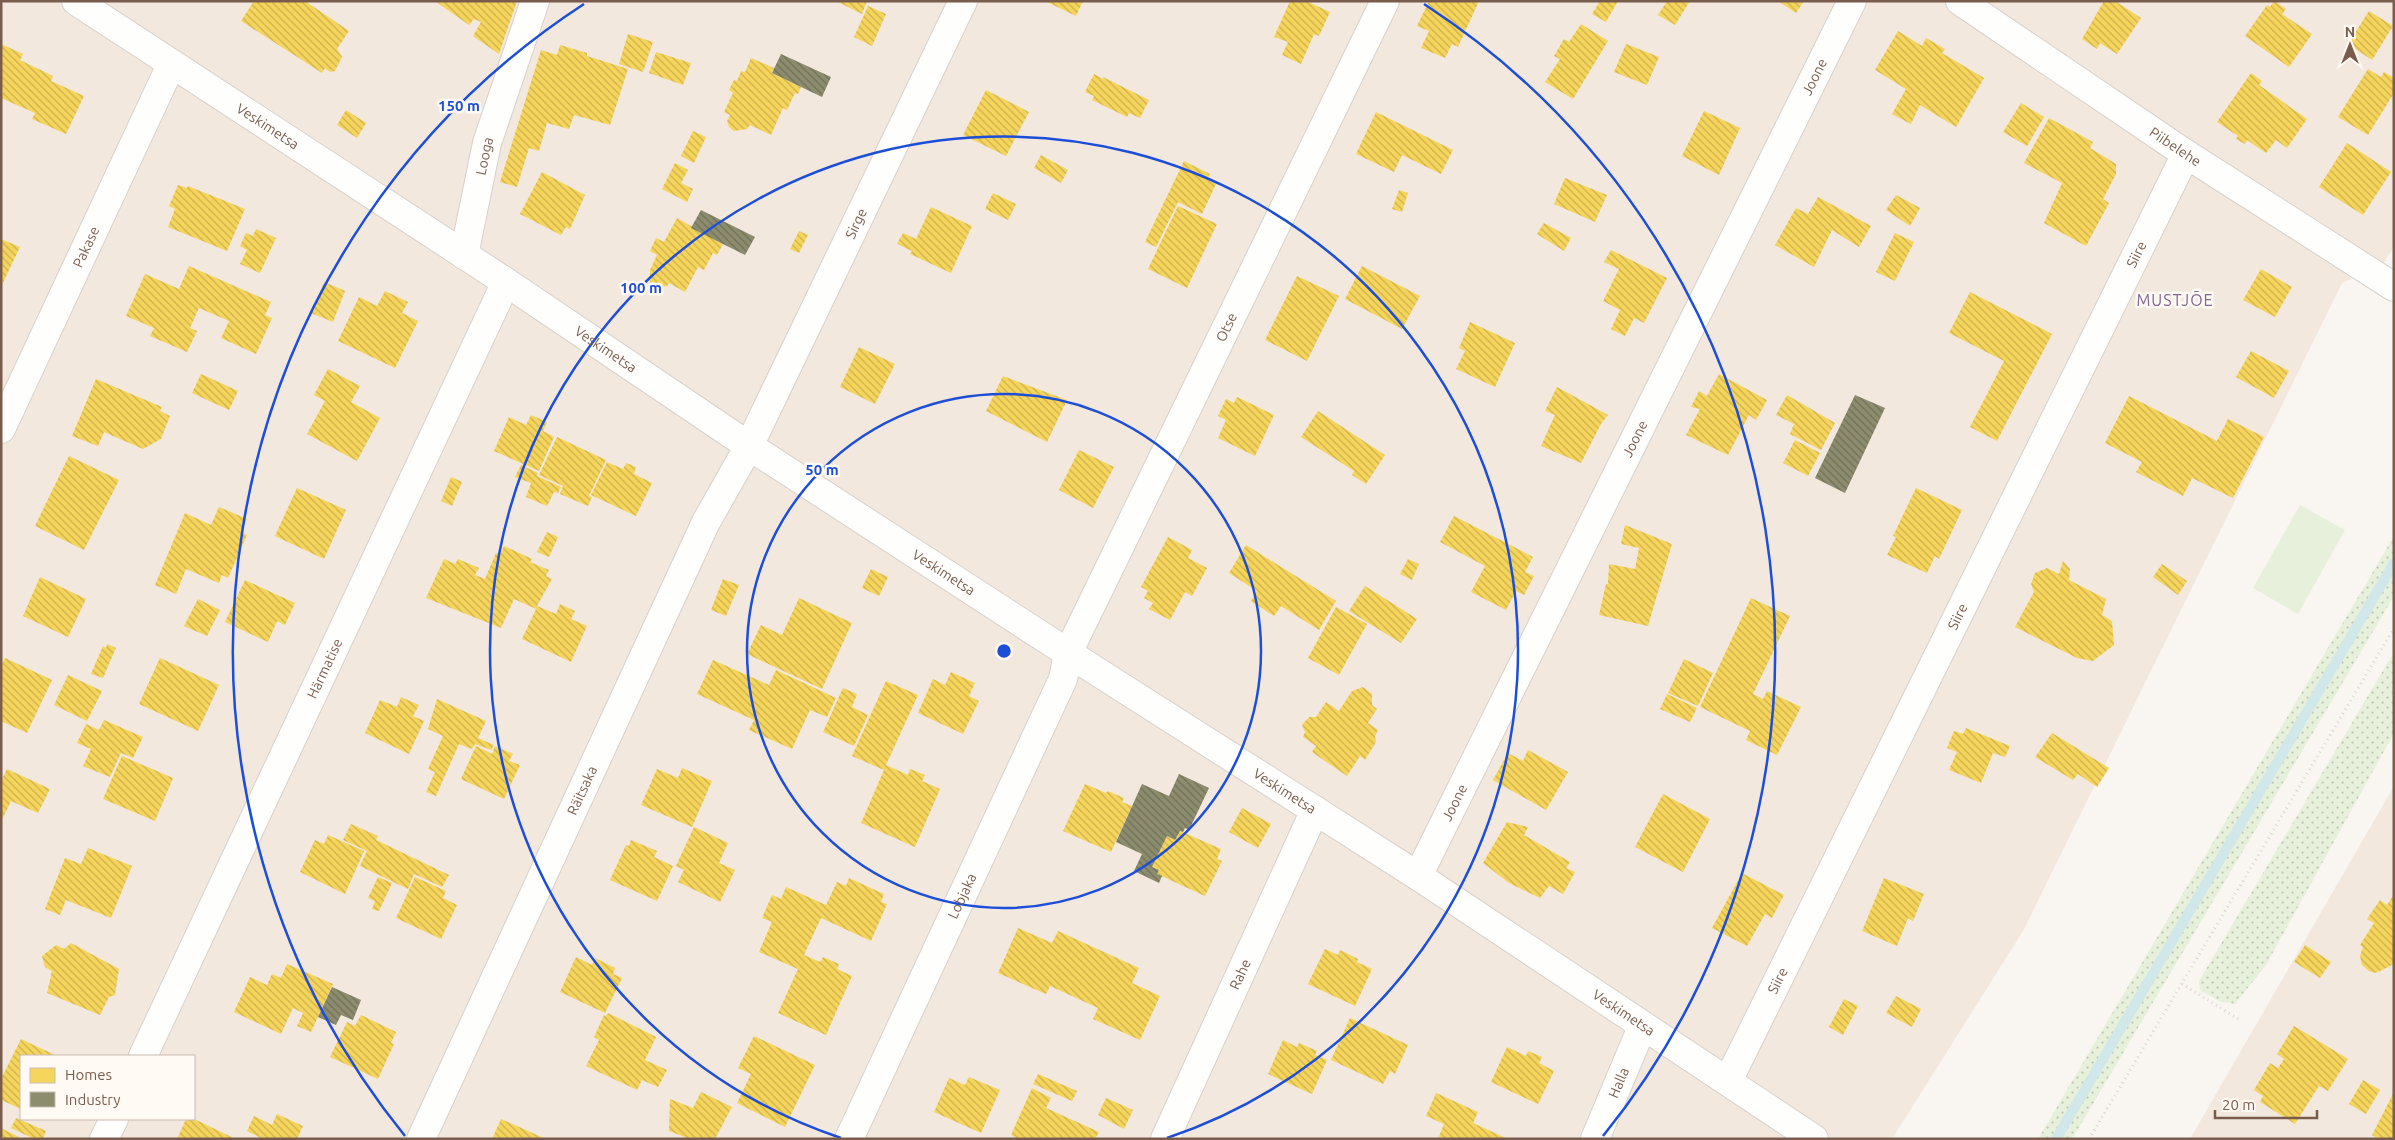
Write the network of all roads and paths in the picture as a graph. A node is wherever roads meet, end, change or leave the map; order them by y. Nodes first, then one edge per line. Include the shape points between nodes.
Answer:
1 (76, 1) edge
2 (535, 1) edge
3 (963, 1) edge
4 (1385, 1) edge
5 (1852, 1) edge
6 (1960, 1) edge
7 (171, 65) junction
8 (2186, 154) junction
9 (464, 256) junction
10 (506, 282) junction
11 (2394, 287) edge
12 (1, 429) edge
13 (749, 446) junction
14 (2394, 628) edge
15 (1068, 653) junction
16 (1315, 810) junction
17 (1418, 876) junction
18 (2182, 984) junction
19 (2240, 1020) dead end
20 (1642, 1026) junction
21 (143, 1055) edge
22 (1728, 1081) junction
23 (114, 1120) edge
24 (104, 1139) edge
25 (421, 1139) edge
26 (849, 1139) edge
27 (1165, 1139) edge
28 (1595, 1139) edge
29 (1814, 1139) edge
30 (2089, 1139) edge

1 - 7 street, Veskimetsa
2 - 9 street, Looga via 487,143
3 - 13 street, Sirge
4 - 15 street, Otse
5 - 17 street, Joone
6 - 8 street, Piibelehe
7 - 9 street, Veskimetsa
7 - 12 street, Pakase
8 - 11 street, Piibelehe
8 - 22 street, Siire
9 - 10 street, Veskimetsa
10 - 13 street, Veskimetsa
10 - 21 street, Härmatise
13 - 15 street, Veskimetsa
13 - 25 street, Räitsaka via 706,522
14 - 18 path
15 - 16 street, Veskimetsa
15 - 26 street, Lobjaka via 1064,679
16 - 17 street, Veskimetsa
16 - 27 street, Rahe
17 - 20 street, Veskimetsa
18 - 19 path
18 - 30 path
20 - 22 street, Veskimetsa
20 - 28 street, Halla
22 - 29 street, Veskimetsa
23 - 24 street

